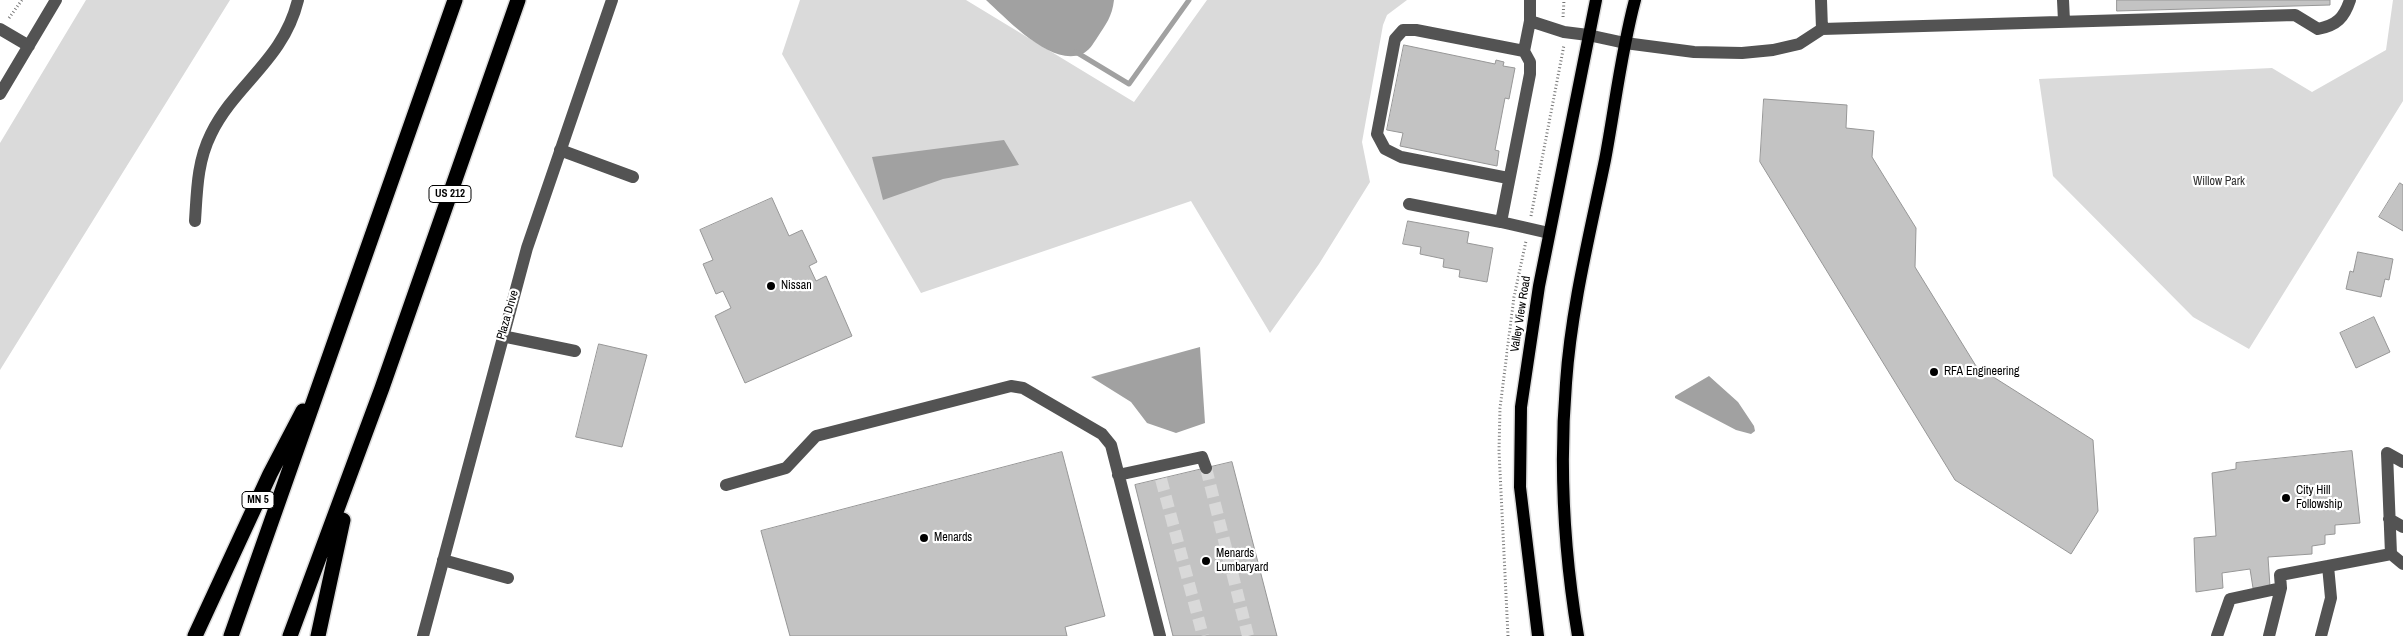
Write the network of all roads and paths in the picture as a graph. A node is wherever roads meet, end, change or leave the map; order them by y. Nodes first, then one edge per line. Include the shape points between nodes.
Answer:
1 (56, 0) edge
2 (298, 0) edge
3 (455, 0) edge
4 (518, 0) edge
5 (612, 0) edge
6 (1530, 0) edge
7 (1596, 0) edge
8 (1634, 0) edge
9 (1821, 0) edge
10 (2063, 0) edge
11 (2350, 0) edge
12 (1530, 21) junction
13 (2064, 21) junction
14 (0, 29) edge
15 (1822, 29) junction
16 (1588, 35) junction
17 (1625, 43) junction
18 (29, 46) junction
19 (1524, 51) junction
20 (0, 94) edge
21 (560, 150) junction
22 (634, 177) dead end
23 (1508, 178) junction
24 (1408, 204) dead end
25 (195, 221) dead end
26 (1501, 222) junction
27 (1549, 233) junction
28 (502, 336) junction
29 (575, 351) dead end
30 (326, 367) junction
31 (382, 388) junction
32 (2403, 462) edge
33 (1206, 468) dead end
34 (1118, 475) junction
35 (726, 485) dead end
36 (2390, 519) junction
37 (2403, 527) edge
38 (2391, 554) junction
39 (443, 560) junction
40 (2403, 564) edge
41 (2328, 566) junction
42 (508, 578) dead end
43 (2281, 588) junction
44 (195, 636) edge
45 (231, 636) edge
46 (290, 636) edge
47 (318, 636) edge
48 (423, 636) edge
49 (1160, 636) edge
50 (1538, 636) edge
51 (1578, 636) edge
52 (2217, 636) edge
53 (2269, 636) edge
54 (2321, 636) edge

1 - 18 street
2 - 25 street via 293,21 280,46 224,112 210,135 199,167
3 - 30 highway
4 - 31 highway, US 212
5 - 21 street, Plaza Drive
6 - 12 street
7 - 16 main road, Valley View Road
8 - 17 main road
9 - 15 street
10 - 13 street
11 - 13 street via 2344,16 2333,26 2318,29 2295,16
12 - 16 street via 1564,32
12 - 19 street
13 - 15 street
14 - 18 street
15 - 17 street via 1799,44 1742,53 1694,52
16 - 17 street
16 - 27 main road, Valley View Road
17 - 51 main road via 1566,382 1562,458 1564,523
18 - 20 street
19 - 23 street via 1530,62 1530,74
19 - 23 street via 1403,30 1395,39 1377,134 1385,149 1401,157
21 - 22 street
21 - 28 street, Plaza Drive
23 - 26 street
24 - 26 street
26 - 27 street
27 - 50 main road, Valley View Road via 1521,407 1520,487
28 - 29 street
28 - 39 street, Plaza Drive
30 - 44 highway, MN 5 via 270,474
30 - 45 highway
31 - 46 highway, US 212
31 - 47 highway via 336,541
32 - 36 street via 2387,453
33 - 34 street via 1202,457 1160,473
34 - 35 street via 1110,445 1102,434 1029,390 1011,386 816,436 786,468
34 - 49 street
36 - 37 street
36 - 38 street
38 - 40 street
38 - 41 street
39 - 42 street
39 - 48 street, Plaza Drive
41 - 43 street via 2280,575
41 - 54 street via 2331,598
43 - 52 street via 2230,599
43 - 53 street

